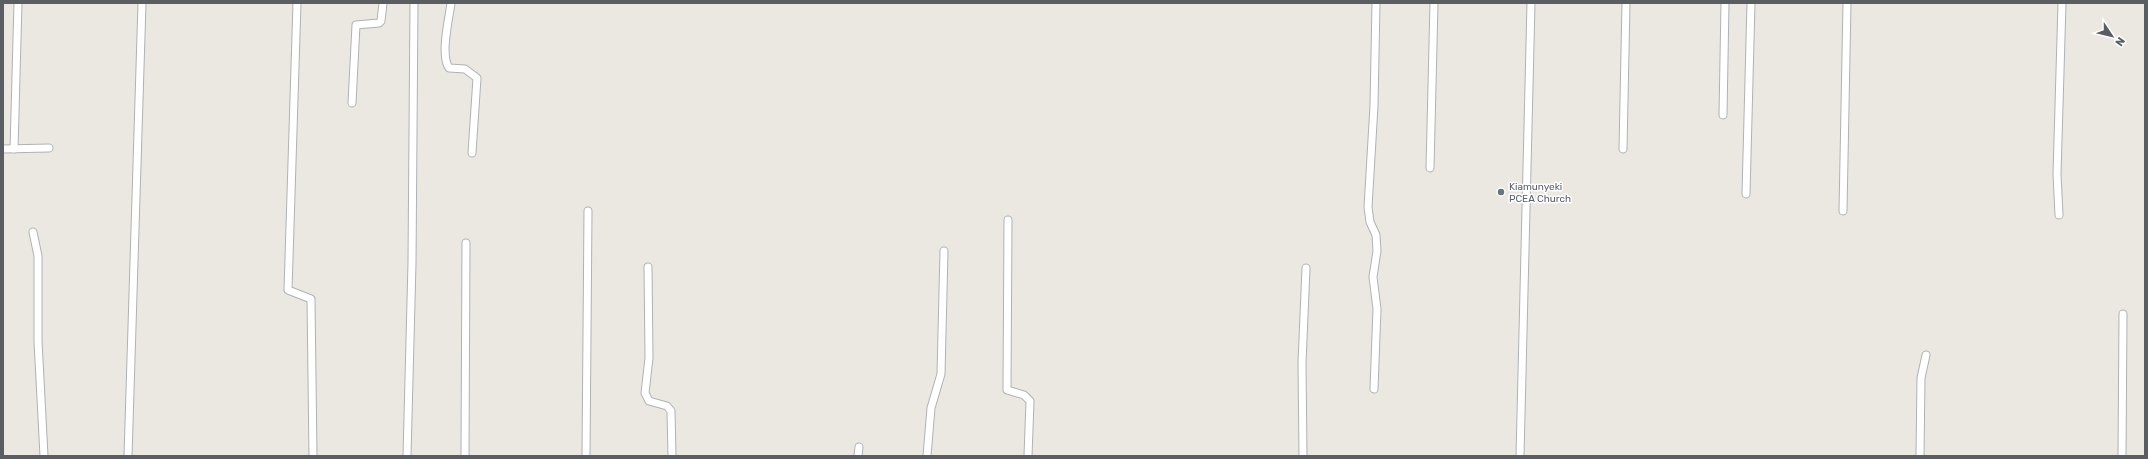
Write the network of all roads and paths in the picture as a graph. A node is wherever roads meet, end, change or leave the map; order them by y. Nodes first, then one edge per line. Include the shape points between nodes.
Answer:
1 (18, 3) edge
2 (142, 3) edge
3 (296, 3) edge
4 (383, 3) edge
5 (414, 3) edge
6 (451, 3) edge
7 (1376, 3) edge
8 (1434, 3) edge
9 (1532, 3) edge
10 (1626, 3) edge
11 (1725, 3) edge
12 (1751, 3) edge
13 (1847, 3) edge
14 (2062, 3) edge
15 (352, 103) dead end
16 (1723, 115) dead end
17 (14, 148) junction
18 (50, 148) dead end
19 (3, 149) edge
20 (1623, 149) dead end
21 (472, 154) dead end
22 (1430, 168) dead end
23 (1746, 194) dead end
24 (588, 211) dead end
25 (1842, 211) dead end
26 (2059, 215) dead end
27 (1008, 220) dead end
28 (33, 232) dead end
29 (466, 243) dead end
30 (944, 251) dead end
31 (648, 267) dead end
32 (1306, 268) dead end
33 (2124, 314) dead end
34 (1926, 355) dead end
35 (1374, 389) dead end
36 (859, 447) dead end
37 (44, 456) edge
38 (128, 456) edge
39 (313, 456) edge
40 (407, 456) edge
41 (465, 456) edge
42 (586, 456) edge
43 (672, 456) edge
44 (858, 456) edge
45 (927, 456) edge
46 (1028, 456) edge
47 (1302, 456) edge
48 (1520, 456) edge
49 (1920, 456) edge
50 (2122, 456) edge

1 - 17 street
2 - 38 street
3 - 39 street via 288,290 311,299
4 - 15 street via 379,23 356,25
5 - 40 street via 412,263
6 - 21 street via 445,53 447,64 449,68 468,70 477,78
7 - 35 street via 1374,106 1368,207 1370,222 1376,235 1377,251 1373,277 1377,309
8 - 22 street
9 - 48 street
10 - 20 street
11 - 16 street
12 - 23 street
13 - 25 street
14 - 26 street via 2057,174
17 - 18 street
17 - 19 street
24 - 42 street
27 - 46 street via 1007,390 1024,395 1030,401
28 - 37 street via 38,256 38,341
29 - 41 street
30 - 45 street via 941,374 931,408
31 - 43 street via 649,358 645,393 649,401 667,406 671,411
32 - 47 street
33 - 50 street
34 - 49 street via 1922,378
36 - 44 street

